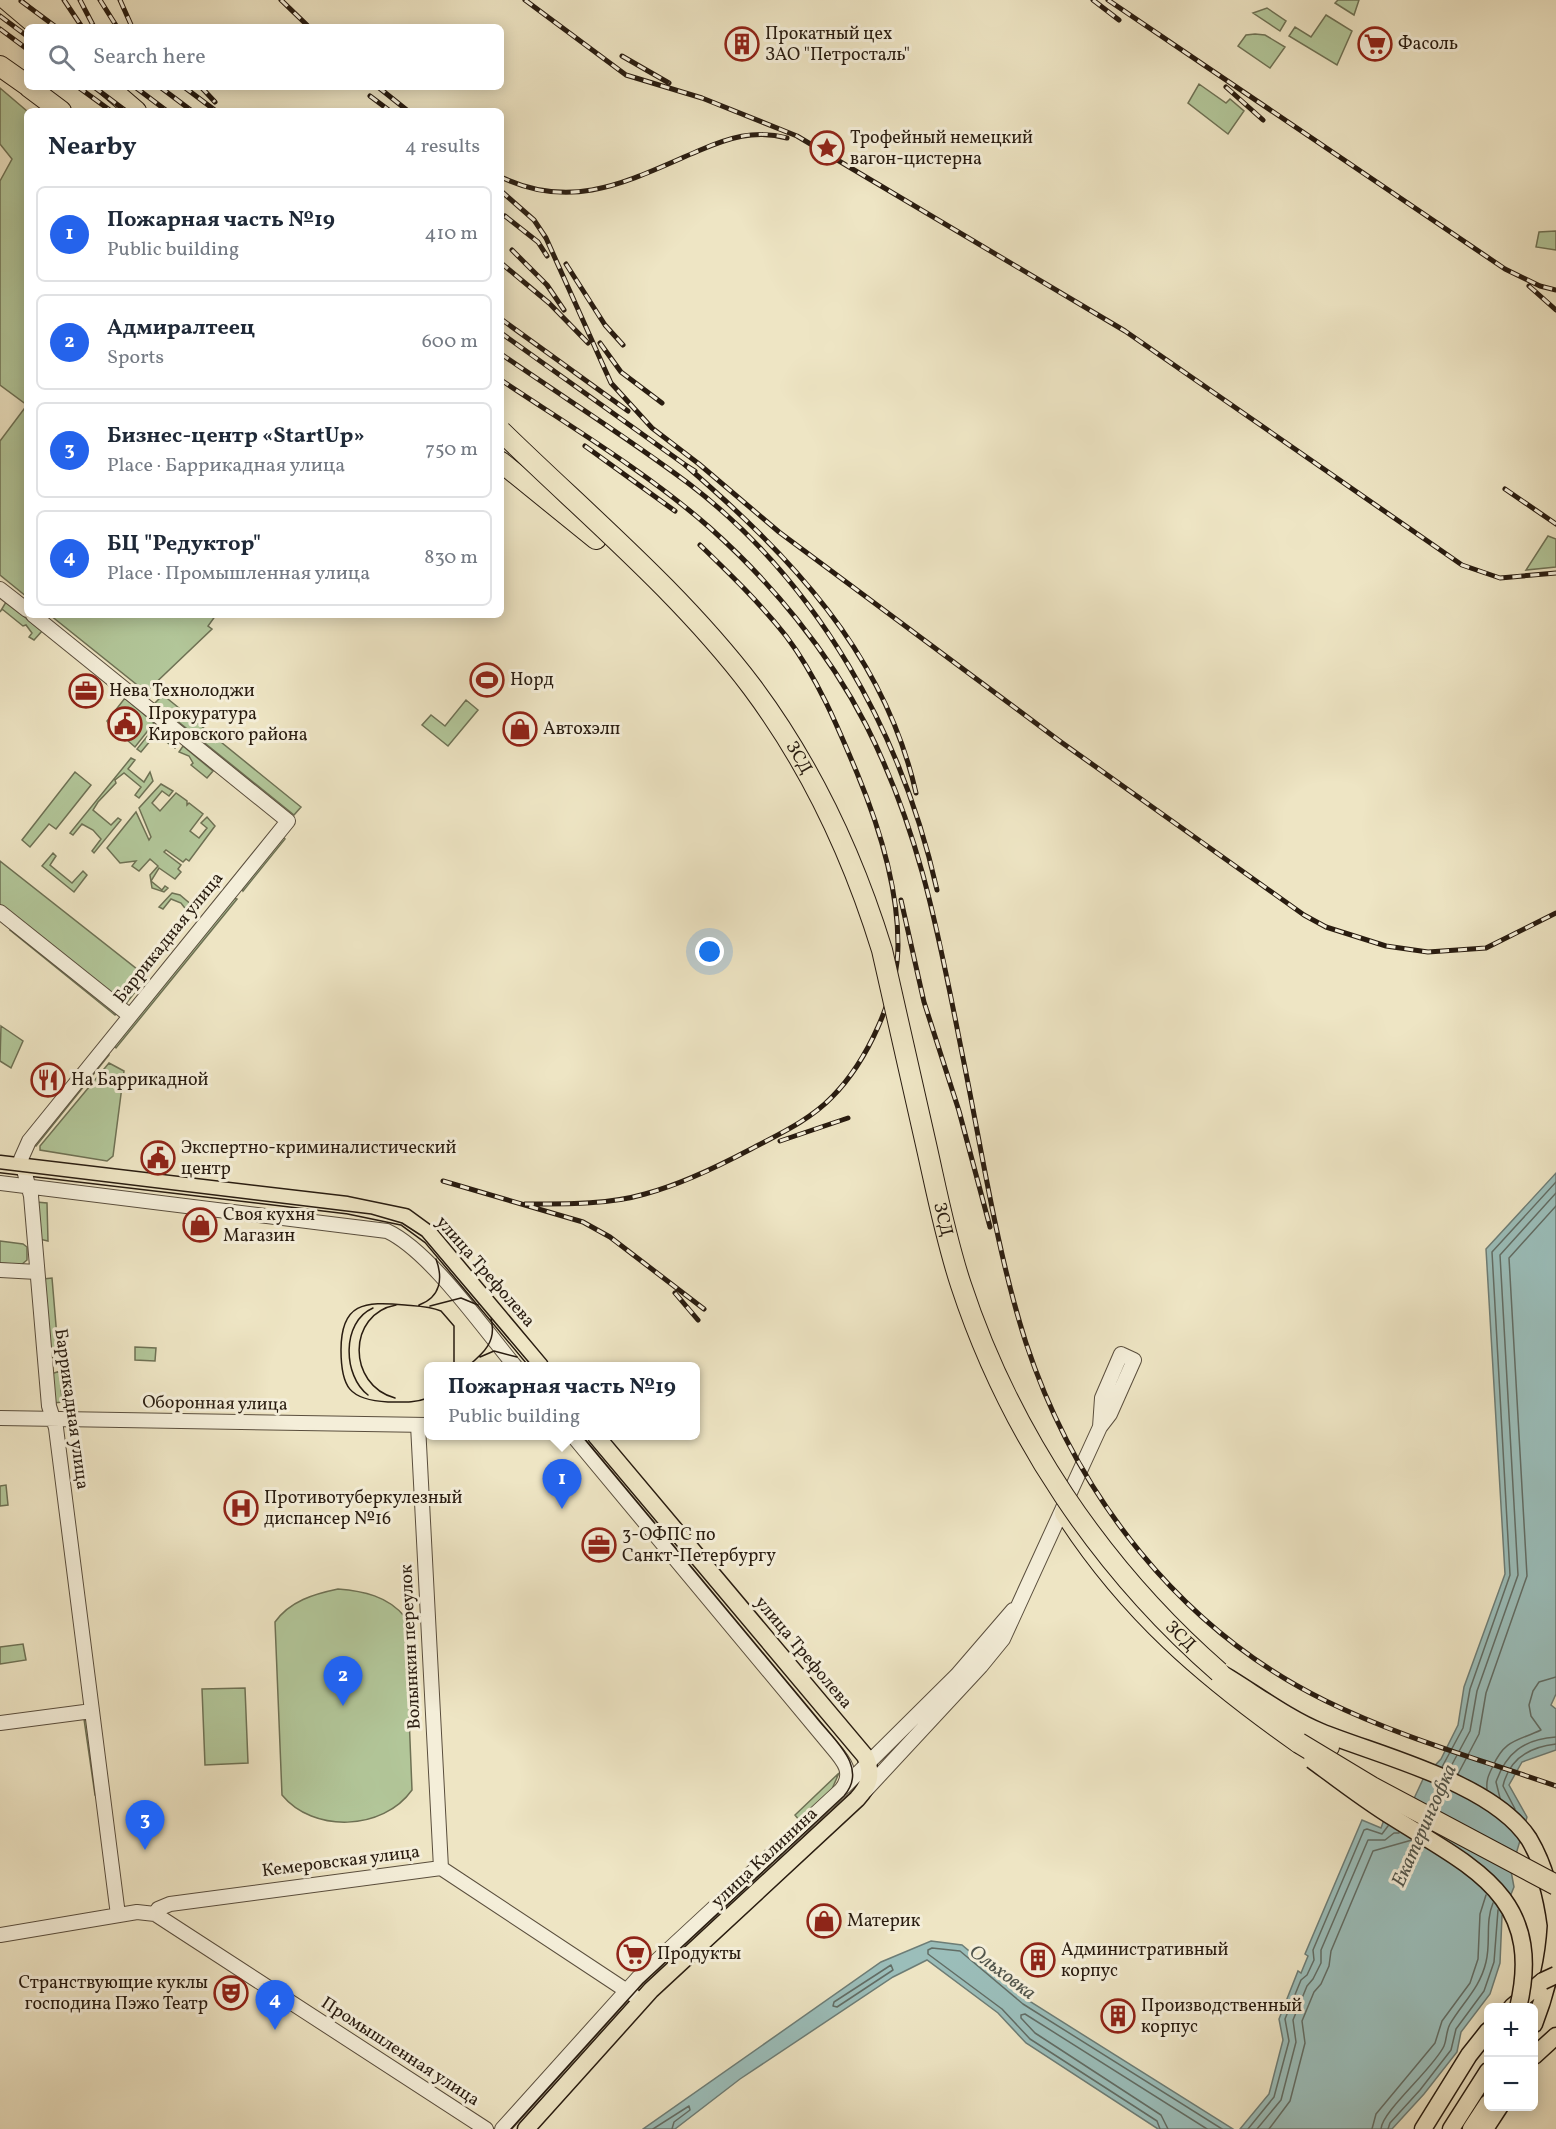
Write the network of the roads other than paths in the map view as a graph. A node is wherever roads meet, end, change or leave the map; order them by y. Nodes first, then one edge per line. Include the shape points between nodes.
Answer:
1 (6, 0) edge
2 (35, 24) edge
3 (0, 66) edge
4 (24, 83) edge
5 (33, 90) edge
6 (112, 90) edge
7 (57, 108) edge
8 (132, 108) edge
9 (504, 434) edge
10 (504, 464) edge
11 (0, 588) edge
12 (24, 608) edge
13 (37, 618) edge
14 (0, 912) edge
15 (129, 1015) junction
16 (0, 1164) edge
17 (23, 1167) junction
18 (0, 1183) edge
19 (28, 1186) junction
20 (0, 1270) edge
21 (37, 1272) junction
22 (512, 1362) edge
23 (537, 1362) edge
24 (0, 1418) edge
25 (53, 1419) junction
26 (423, 1425) edge
27 (1100, 1427) dead end
28 (576, 1440) edge
29 (599, 1440) edge
30 (1219, 1672) junction
31 (1246, 1705) junction
32 (92, 1711) junction
33 (0, 1723) edge
34 (860, 1775) junction
35 (441, 1868) junction
36 (1556, 1872) edge
37 (1556, 1886) edge
38 (155, 1914) junction
39 (118, 1915) junction
40 (1556, 1926) edge
41 (0, 1935) edge
42 (1555, 1968) edge
43 (627, 1990) junction
44 (640, 2002) junction
45 (1516, 2003) edge
46 (1519, 2003) edge
47 (1538, 2012) edge
48 (1484, 2036) edge
49 (1556, 2036) edge
50 (1538, 2052) edge
51 (1484, 2077) edge
52 (1484, 2109) edge
53 (1497, 2111) edge
54 (486, 2129) edge
55 (502, 2129) edge
56 (526, 2129) edge
57 (1423, 2129) edge
58 (1451, 2129) edge
59 (1471, 2129) edge
60 (1485, 2129) edge

1 - 2 highway
3 - 4 highway
5 - 7 highway
6 - 8 highway
9 - 30 highway, ЗСД, bridge via 710,637 769,711 805,768 838,832 868,906 947,1238 992,1365 1034,1447 1109,1557 1179,1637
10 - 31 highway, ЗСД via 596,539 703,645 762,722 797,779 828,837 865,932 937,1240 983,1369 1041,1479 1099,1563 1173,1645
11 - 12 street
13 - 15 street, Баррикадная улица via 288,821
14 - 15 street
15 - 17 street, Баррикадная улица via 29,1141 21,1158
16 - 17 main road, улица Трефолева
17 - 19 street, Баррикадная улица
17 - 23 main road, улица Трефолева via 356,1206 405,1217 431,1236
18 - 19 street, улица Трефолева
19 - 21 street, Баррикадная улица
19 - 22 street, улица Трефолева via 387,1231 423,1256
20 - 21 street
21 - 25 street, Баррикадная улица
24 - 25 street, Оборонная улица
25 - 26 street, Оборонная улица
25 - 32 street, Баррикадная улица
26 - 35 street, Волынкин переулок
27 - 34 street, улица Калинина via 1017,1607
28 - 34 street, улица Трефолева
29 - 34 main road, улица Трефолева via 865,1756
30 - 36 highway, ЗСД via 1329,1747
30 - 40 main road, bridge via 1318,1731 1423,1769 1489,1803 1527,1837 1551,1892
31 - 37 highway, ЗСД, bridge via 1334,1765
31 - 46 main road, bridge via 1371,1804 1469,1865 1500,1893 1517,1921 1522,1941 1525,1959
32 - 33 street
32 - 39 street, Баррикадная улица
34 - 43 street, улица Калинина
34 - 44 main road, улица Калинина
35 - 38 street, Кемеровская улица via 170,1904
35 - 43 street, Кемеровская улица
38 - 39 street
38 - 54 street, Промышленная улица
39 - 41 street
40 - 42 main road
42 - 45 main road, bridge
42 - 47 main road
43 - 44 street, Кемеровская улица
43 - 55 street, улица Калинина
44 - 56 main road, улица Калинина
48 - 57 main road
49 - 50 main road
51 - 58 main road
52 - 59 main road
53 - 60 main road

